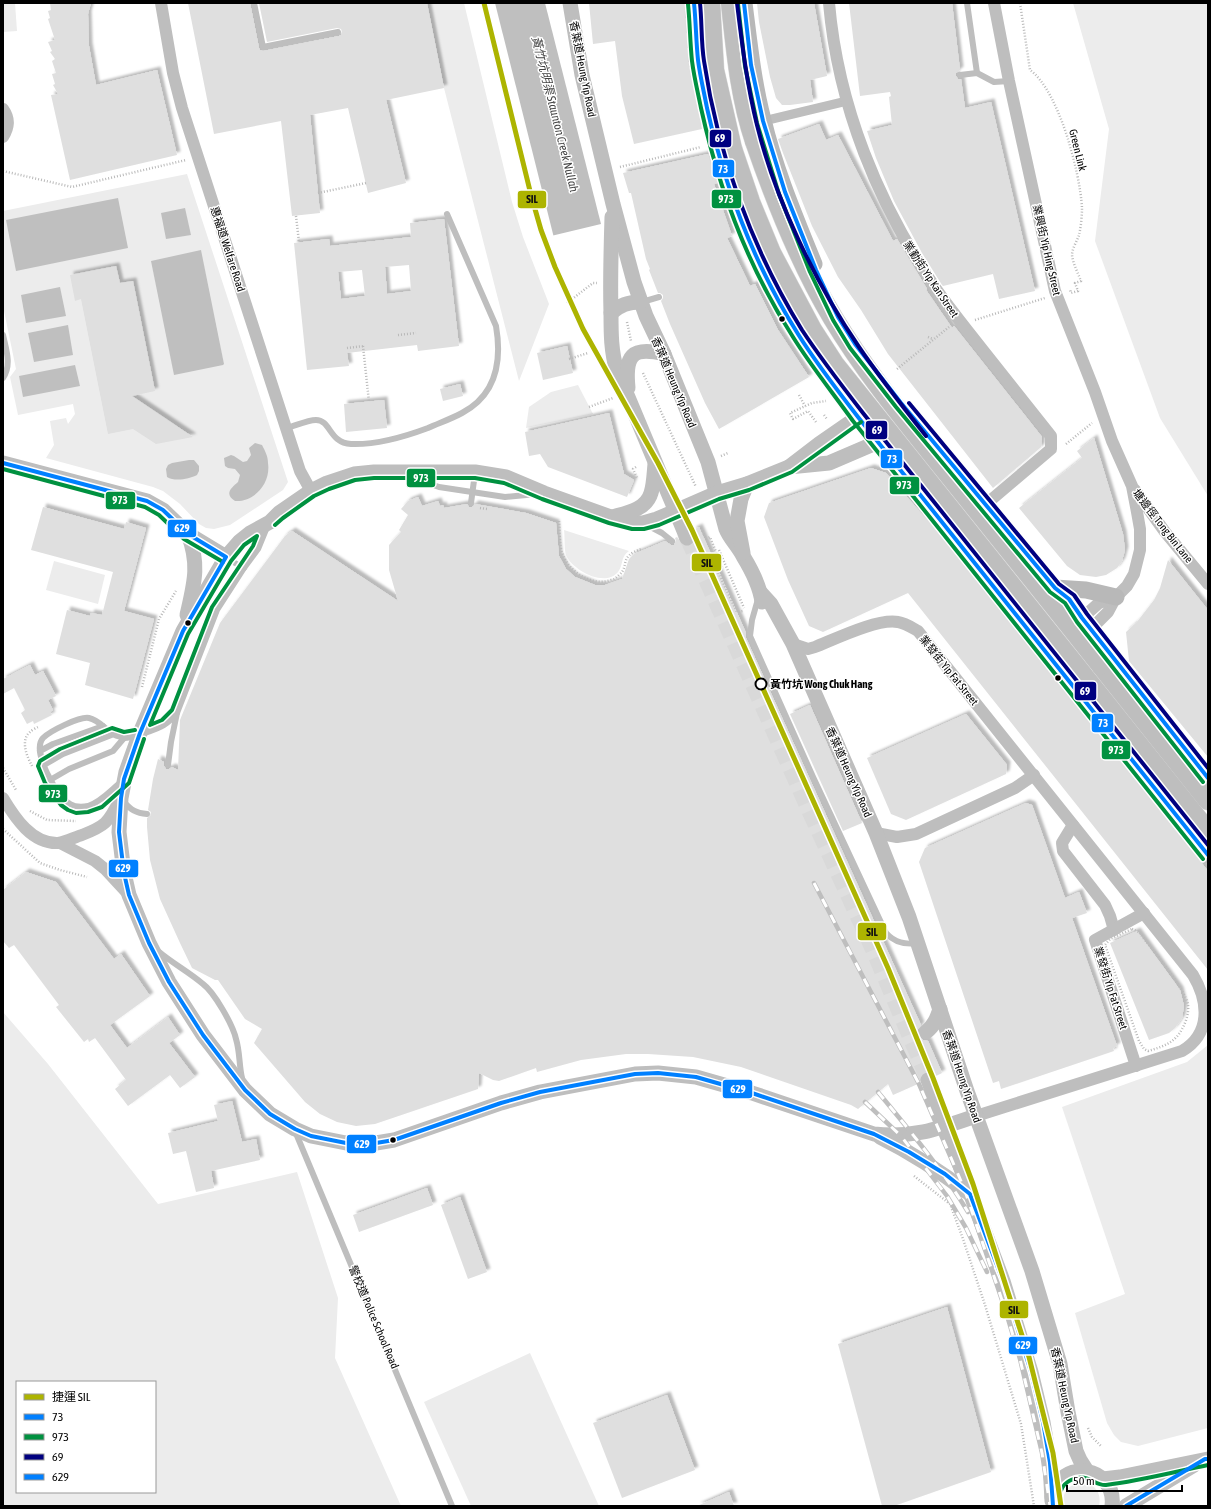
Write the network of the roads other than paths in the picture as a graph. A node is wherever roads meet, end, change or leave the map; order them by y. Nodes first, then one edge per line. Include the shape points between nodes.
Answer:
1 (161, 3) edge
2 (254, 3) edge
3 (570, 3) edge
4 (694, 3) edge
5 (710, 3) edge
6 (731, 3) edge
7 (744, 3) edge
8 (829, 3) edge
9 (967, 3) edge
10 (994, 3) edge
11 (338, 32) dead end
12 (977, 73) junction
13 (960, 75) dead end
14 (1009, 82) junction
15 (847, 102) junction
16 (3, 109) edge
17 (772, 119) dead end
18 (3, 137) edge
19 (613, 204) junction
20 (447, 214) dead end
21 (660, 297) dead end
22 (641, 302) junction
23 (610, 313) junction
24 (3, 335) edge
25 (664, 354) junction
26 (3, 378) edge
27 (629, 398) junction
28 (904, 414) junction
29 (858, 417) junction
30 (286, 428) junction
31 (895, 429) dead end
32 (878, 442) junction
33 (3, 463) edge
34 (655, 464) junction
35 (789, 467) junction
36 (400, 472) junction
37 (475, 472) junction
38 (747, 484) junction
39 (1132, 486) junction
40 (311, 491) junction
41 (472, 492) junction
42 (544, 493) junction
43 (717, 493) junction
44 (470, 503) dead end
45 (985, 505) junction
46 (675, 511) junction
47 (611, 517) junction
48 (270, 522) junction
49 (643, 523) junction
50 (188, 534) junction
51 (687, 538) tunnel mouth
52 (672, 541) dead end
53 (226, 558) junction
54 (737, 560) junction
55 (244, 568) junction
56 (1208, 584) edge
57 (1055, 588) junction
58 (761, 593) junction
59 (1116, 597) junction
60 (1019, 618) junction
61 (1086, 624) junction
62 (183, 631) junction
63 (793, 644) junction
64 (1047, 654) junction
65 (812, 688) junction
66 (177, 713) junction
67 (103, 726) junction
68 (114, 734) junction
69 (140, 734) junction
70 (124, 738) junction
71 (40, 751) junction
72 (168, 764) dead end
73 (44, 765) junction
74 (1034, 775) junction
75 (1208, 778) edge
76 (124, 779) junction
77 (50, 780) junction
78 (3, 798) edge
79 (121, 798) junction
80 (1208, 800) edge
81 (147, 814) dead end
82 (1073, 825) junction
83 (1208, 832) edge
84 (876, 833) junction
85 (60, 843) junction
86 (1208, 855) edge
87 (129, 895) junction
88 (1144, 913) junction
89 (1114, 930) junction
90 (149, 943) junction
91 (918, 943) junction
92 (940, 1009) junction
93 (926, 1032) dead end
94 (1136, 1066) junction
95 (928, 1080) tunnel mouth
96 (245, 1090) junction
97 (976, 1116) junction
98 (946, 1127) junction
99 (295, 1128) junction
100 (874, 1134) junction
101 (970, 1194) junction
102 (1206, 1459) edge
103 (1087, 1471) junction
104 (1103, 1479) junction
105 (1052, 1503) edge
106 (452, 1506) edge
107 (1112, 1506) edge
108 (1126, 1506) edge

1 - 30 street, 惠福道 Welfare Road via 182,108
2 - 11 lane via 263,47
3 - 19 street, 香葉道 Heung Yip Road via 582,75
4 - 29 main road via 698,61 704,94 724,174 741,219 762,269 789,321
5 - 83 highway, bridge via 714,70 732,149 771,253 812,330 834,364
6 - 80 highway, bridge via 738,68 751,130 793,240 833,317 854,351 893,404
7 - 28 main road via 751,64 762,115 785,192 838,317
8 - 15 street, 業勤街 Yip Kan Street
9 - 12 lane
10 - 14 street, 業興街 Yip Hing Street
12 - 13 lane
12 - 14 lane via 994,82
14 - 39 street, 業興街 Yip Hing Street via 1055,291
15 - 17 street
15 - 45 street, 業勤街 Yip Kan Street via 863,151 883,199 908,245 940,295 1051,436 1051,449
16 - 18 street via 8,124
19 - 22 street, 香葉道 Heung Yip Road
19 - 23 street, 香葉道 Heung Yip Road
20 - 30 lane via 496,326 498,358 495,374 483,396 461,414 414,434 383,441 344,443 334,437 321,420
21 - 22 lane
22 - 23 street via 623,304
22 - 25 street, 香葉道 Heung Yip Road
23 - 27 street, 香葉道 Heung Yip Road via 613,358
24 - 26 lane via 8,368
25 - 27 street via 646,350 634,354 628,361 626,371
25 - 43 street, 香葉道 Heung Yip Road via 708,462
27 - 34 street, 香葉道 Heung Yip Road
28 - 29 street
28 - 45 main road
29 - 32 main road
29 - 35 street
30 - 40 street, 惠福道 Welfare Road via 300,470
31 - 32 lane
32 - 35 street via 829,463
32 - 60 main road
33 - 50 street via 147,501 163,510
34 - 46 street, 香葉道 Heung Yip Road
34 - 47 street via 652,493 648,501 640,508
35 - 38 street
36 - 37 street
36 - 40 street via 354,474
36 - 41 lane via 439,487
37 - 41 lane
37 - 42 street via 506,477
38 - 43 street
38 - 54 street, 香葉道 Heung Yip Road via 737,521
39 - 56 street, 塘邊徑 Tong Bin Lane via 1165,532
39 - 59 street, 塘邊徑 Tong Bin Lane via 1140,529 1140,550 1134,574
40 - 48 street
41 - 42 lane via 505,497
41 - 44 lane
42 - 47 street
43 - 46 street
43 - 54 street, 香葉道 Heung Yip Road
45 - 57 main road
46 - 49 street
46 - 51 street, 香葉道 Heung Yip Road
47 - 49 street
48 - 53 street via 240,541
48 - 55 lane via 258,549
49 - 52 lane
50 - 53 street
50 - 62 street via 196,564
53 - 55 lane
53 - 62 street
54 - 58 street, 香葉道 Heung Yip Road
55 - 66 lane via 218,610
57 - 59 main road via 1086,590
57 - 60 main road via 1050,610 1042,615
57 - 61 main road via 1069,600
58 - 63 street, 香葉道 Heung Yip Road via 772,604
58 - 65 street, 香葉道 Heung Yip Road via 763,609 774,630
58 - 91 lane via 751,627 753,645 886,933 897,942
59 - 61 street, 塘邊徑 Tong Bin Lane via 1099,603
60 - 64 main road
61 - 64 main road via 1073,625
61 - 75 main road
62 - 69 street
63 - 65 street, 香葉道 Heung Yip Road
63 - 74 street, 業發街 Yip Fat Street via 808,649 887,621 908,625 925,639
64 - 86 main road
65 - 84 street, 香葉道 Heung Yip Road
66 - 69 lane via 163,726
66 - 72 lane
67 - 68 lane
67 - 71 lane
67 - 71 lane via 92,718 76,720 42,739 39,744
68 - 70 lane
68 - 73 lane via 63,754
69 - 70 lane
69 - 76 street
70 - 77 lane via 114,751 69,769
71 - 73 lane
73 - 77 lane
74 - 82 street, 業發街 Yip Fat Street
74 - 84 street via 1016,788 916,834 897,837
76 - 77 lane via 98,802 78,807 65,801
76 - 79 street
78 - 85 street via 16,819 34,836
79 - 81 lane via 129,809
79 - 85 street via 111,818 104,825
79 - 87 street via 119,832
82 - 88 street, 業發街 Yip Fat Street
82 - 89 street via 1062,843 1063,851 1105,905
84 - 91 street, 香葉道 Heung Yip Road
85 - 87 street via 95,860
87 - 90 street
88 - 89 street, 業發街 Yip Fat Street
88 - 94 street, 業發街 Yip Fat Street via 1196,980 1202,994 1205,1014 1201,1033 1190,1047
89 - 94 street, 業發街 Yip Fat Street via 1095,940
90 - 96 street via 203,1035
90 - 96 lane via 210,991 231,1024 237,1039 239,1066
91 - 92 street, 香葉道 Heung Yip Road
92 - 93 street via 936,1022
92 - 97 street, 香葉道 Heung Yip Road
94 - 97 street, 業發街 Yip Fat Street
95 - 98 street
96 - 99 street via 270,1114
97 - 98 street
97 - 103 street, 香葉道 Heung Yip Road via 1032,1272 1060,1364 1076,1451
98 - 100 street via 911,1135
98 - 101 street
99 - 100 street via 311,1136 329,1140 370,1144 394,1140 540,1092 635,1074 658,1073 696,1077
99 - 106 lane, 警校道 Police School Road
100 - 101 street via 909,1152
101 - 105 street via 1003,1280 1031,1372 1050,1463
102 - 104 street
102 - 108 street
103 - 104 street
103 - 105 street via 1063,1477 1053,1492
104 - 107 street via 1110,1491

